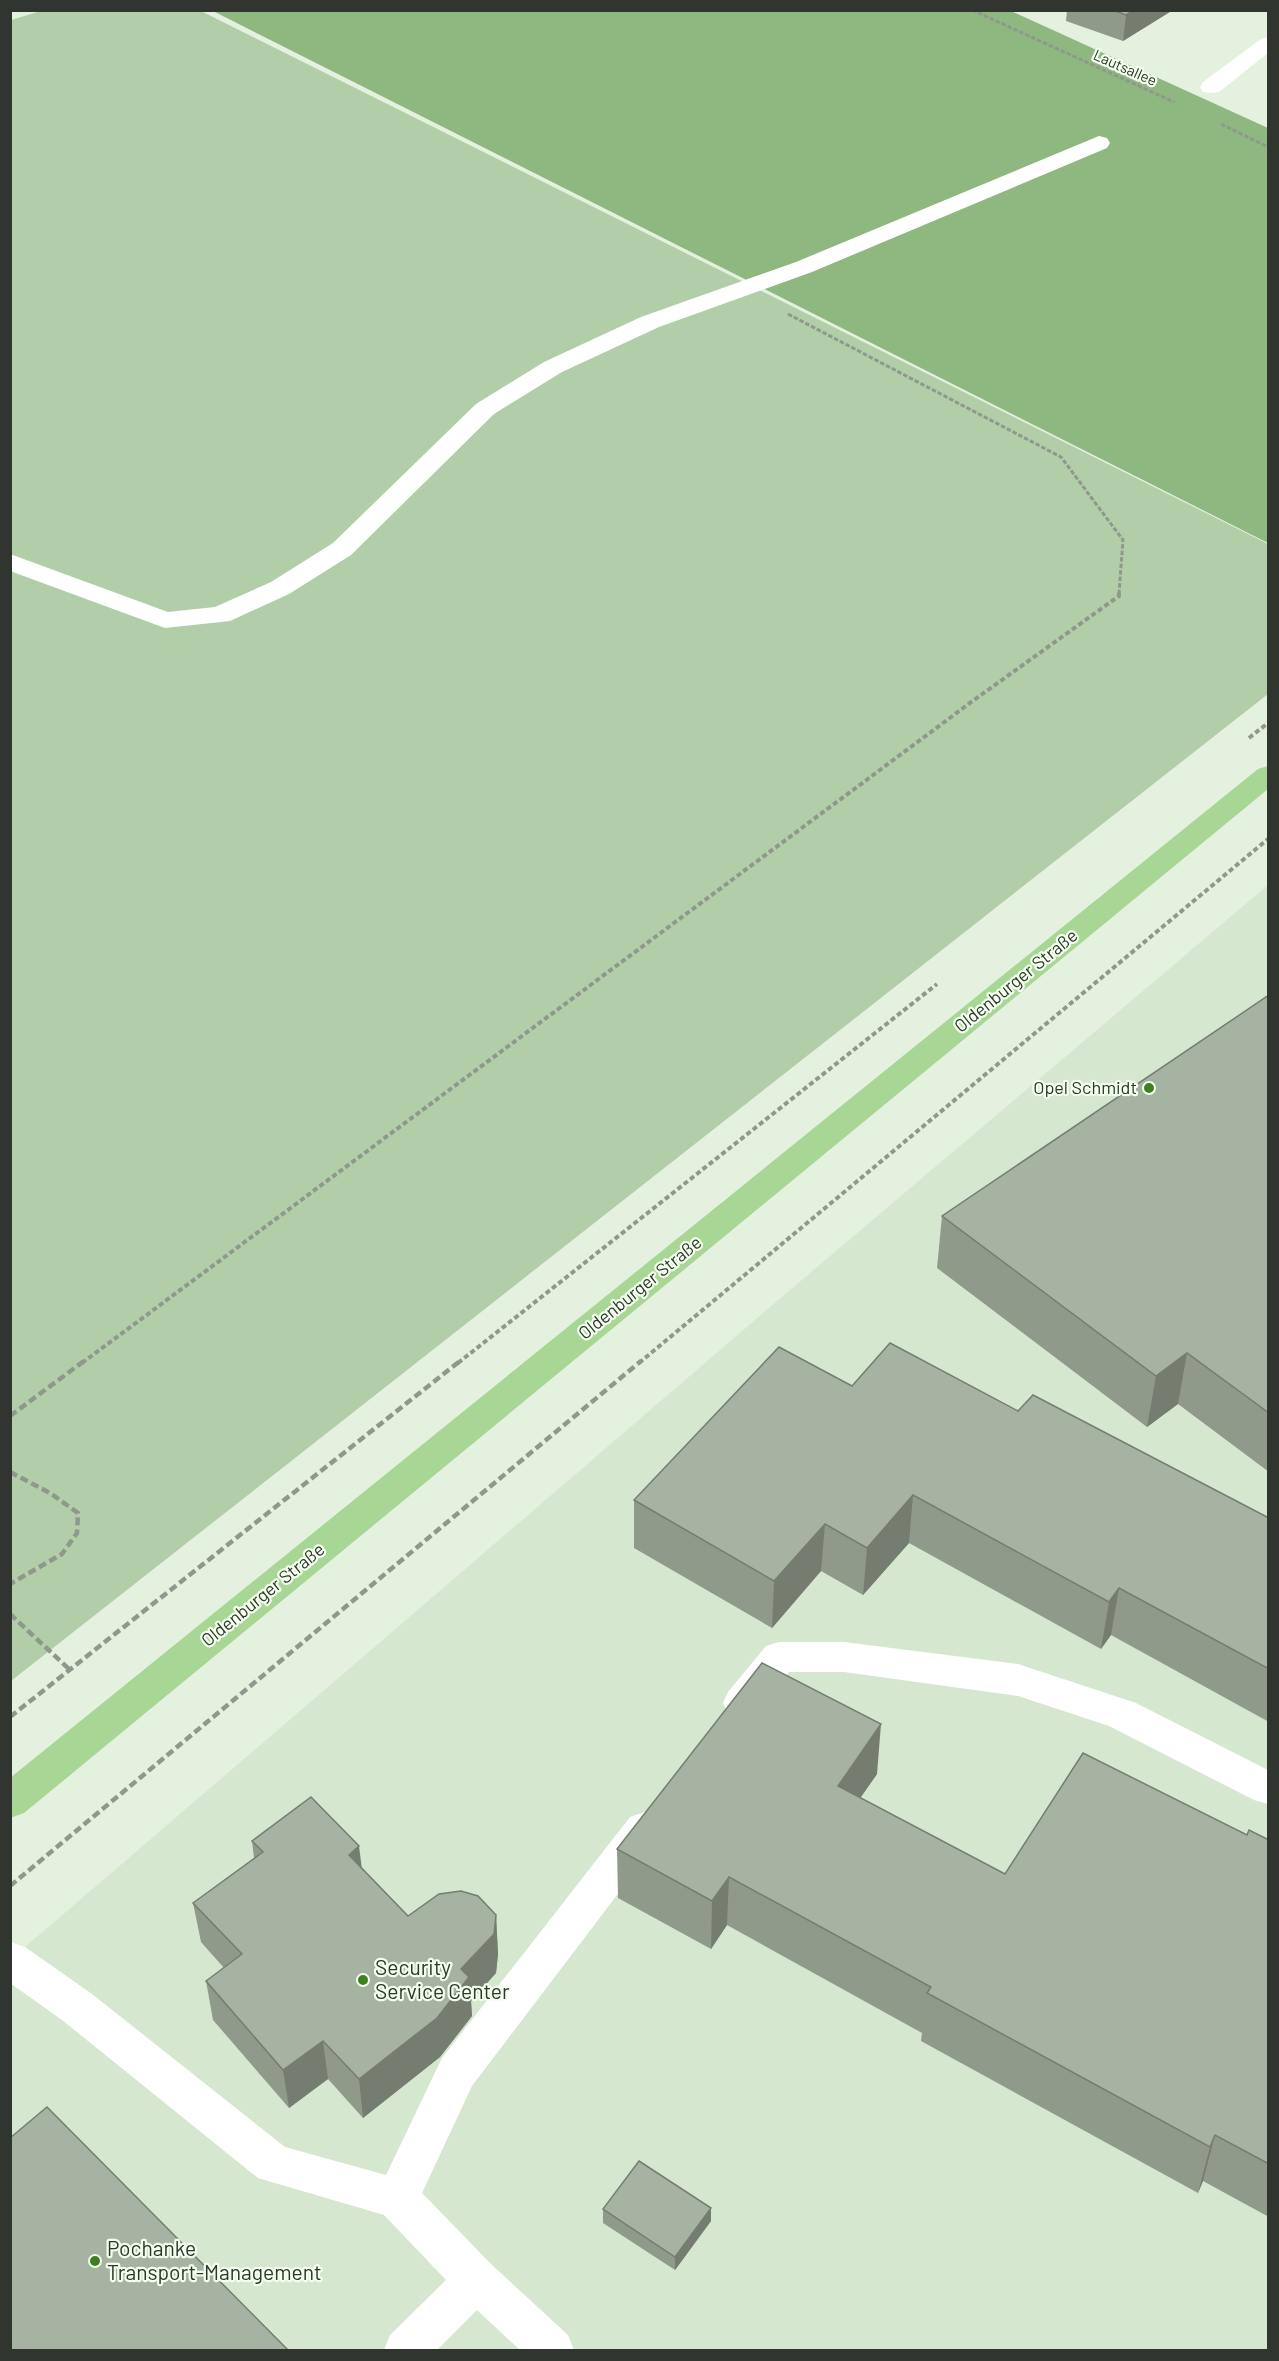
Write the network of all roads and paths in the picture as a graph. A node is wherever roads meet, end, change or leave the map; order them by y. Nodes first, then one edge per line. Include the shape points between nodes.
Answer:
1 (972, 10) edge
2 (1269, 44) edge
3 (1211, 87) dead end
4 (1180, 105) dead end
5 (1219, 124) dead end
6 (1099, 143) dead end
7 (1269, 147) edge
8 (740, 289) junction
9 (10, 562) edge
10 (1269, 723) edge
11 (1240, 745) dead end
12 (1269, 775) edge
13 (1269, 839) edge
14 (941, 981) dead end
15 (10, 1416) edge
16 (10, 1472) edge
17 (10, 1584) edge
18 (10, 1614) edge
19 (70, 1670) junction
20 (10, 1717) edge
21 (723, 1726) edge
22 (1269, 1788) edge
23 (667, 1798) edge
24 (10, 1801) edge
25 (10, 1886) edge
26 (10, 1960) edge
27 (397, 2198) junction
28 (476, 2280) junction
29 (406, 2350) edge
30 (552, 2350) edge

1 - 4 path, Lautsallee
2 - 3 street
5 - 7 path
6 - 8 street via 804,267
8 - 9 street via 639,327 553,367 495,403 342,549 280,588 220,615 165,620
8 - 15 path via 1061,457 1123,540 1119,596
10 - 11 path
12 - 24 main road, Oldenburger Straße
13 - 25 path
14 - 19 path
16 - 17 path via 78,1513 77,1533 62,1554
18 - 19 path
19 - 20 path
21 - 22 street via 779,1657 844,1657 1018,1680 1122,1714
23 - 27 street via 457,2072
26 - 27 street via 77,2007 273,2164
27 - 28 street
28 - 29 street
28 - 30 street

